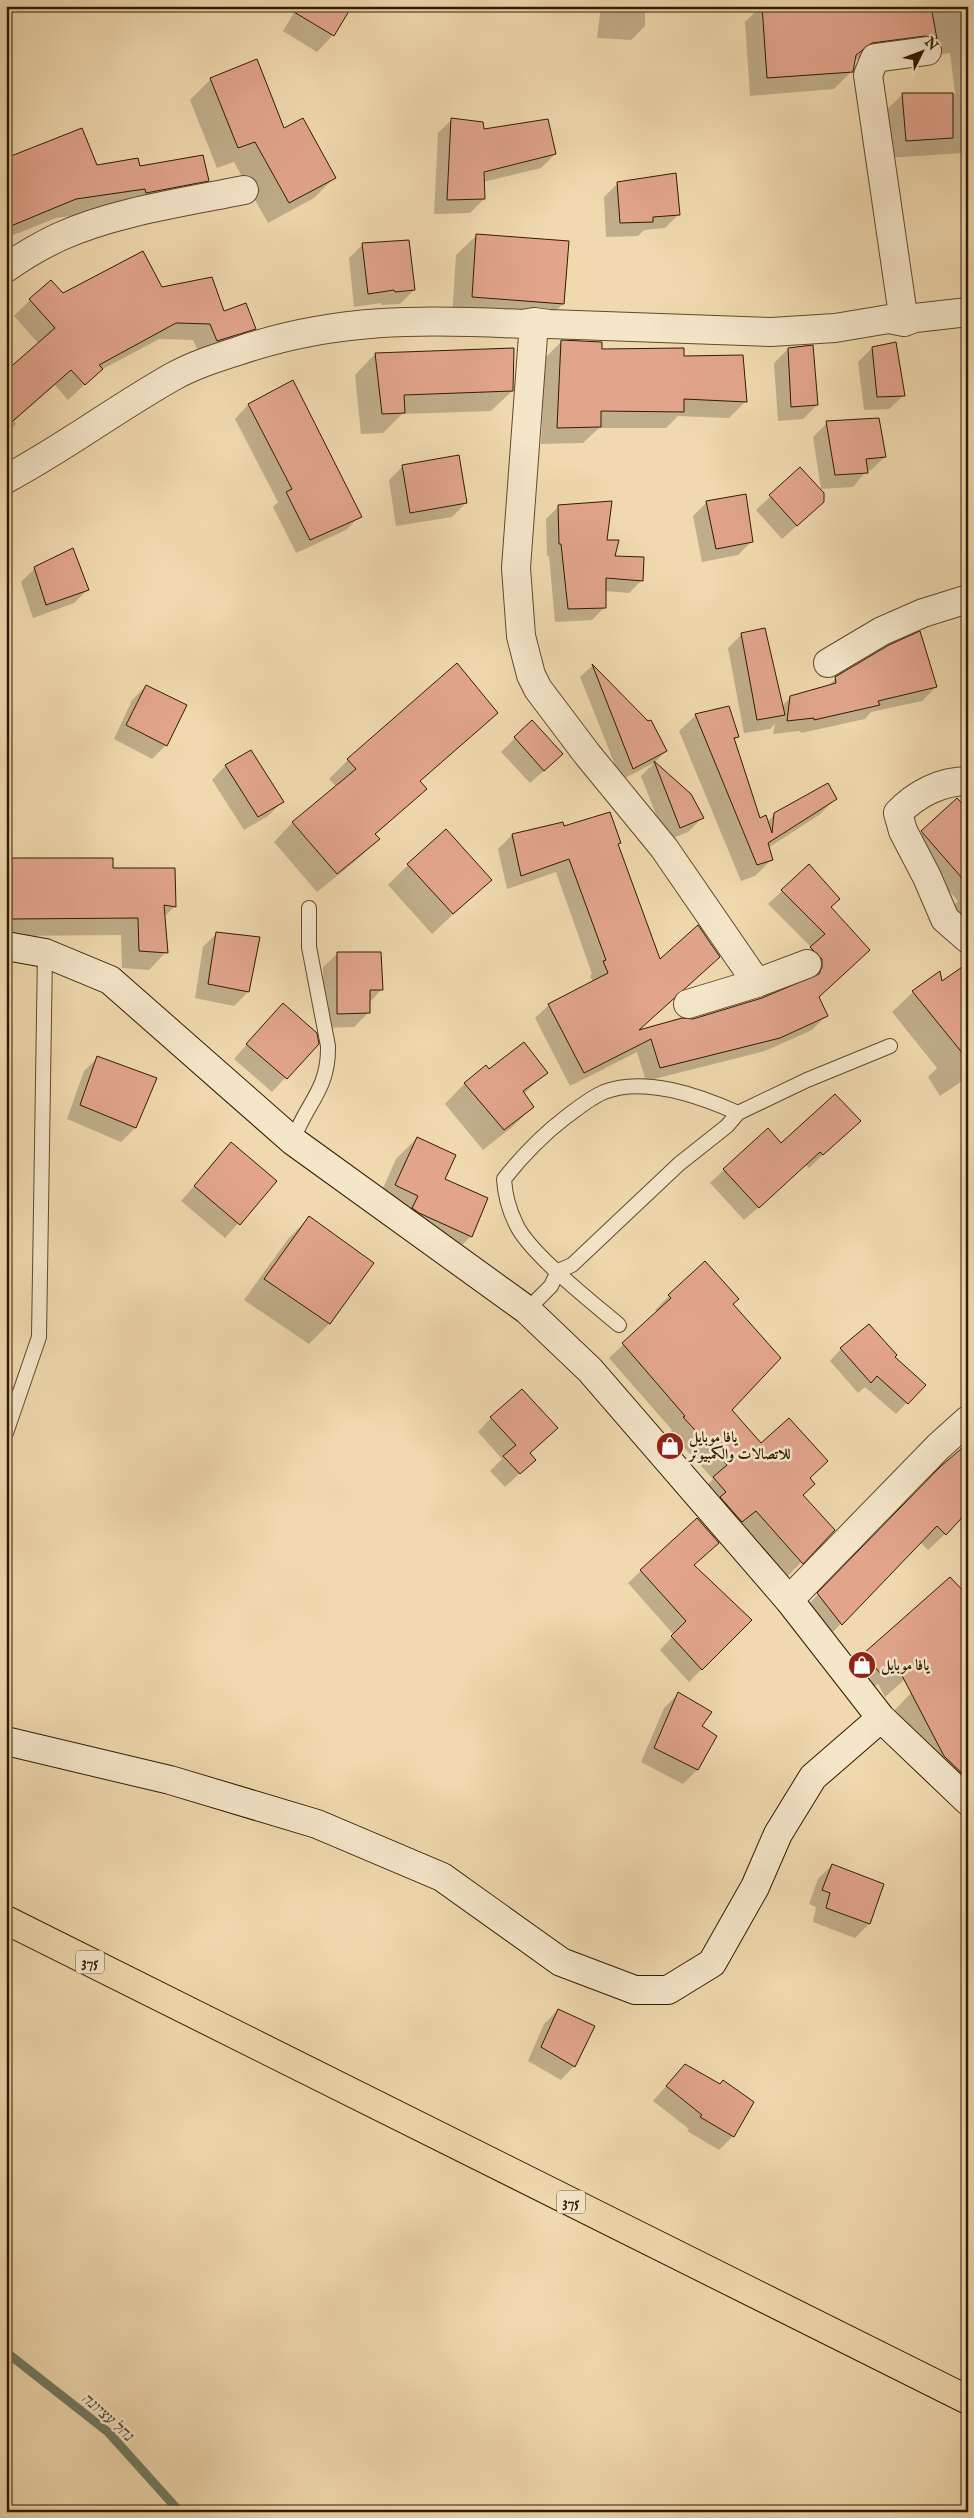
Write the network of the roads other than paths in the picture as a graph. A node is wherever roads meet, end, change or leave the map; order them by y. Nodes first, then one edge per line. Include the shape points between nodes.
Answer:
1 (927, 51) dead end
2 (244, 190) dead end
3 (6, 268) edge
4 (968, 312) edge
5 (534, 322) junction
6 (904, 322) junction
7 (6, 478) edge
8 (968, 599) edge
9 (828, 663) dead end
10 (968, 781) edge
11 (309, 908) dead end
12 (968, 939) edge
13 (6, 946) edge
14 (45, 954) junction
15 (807, 964) dead end
16 (757, 983) junction
17 (688, 1004) dead end
18 (890, 1046) dead end
19 (738, 1113) junction
20 (293, 1141) junction
21 (558, 1271) junction
22 (527, 1310) junction
23 (619, 1325) dead end
24 (968, 1420) edge
25 (6, 1432) edge
26 (789, 1600) junction
27 (881, 1718) junction
28 (6, 1741) edge
29 (968, 1801) edge
30 (6, 1920) edge
31 (968, 2400) edge

1 - 6 street via 875,58 868,75
2 - 3 street via 119,218 61,236
4 - 6 street
5 - 6 street via 771,332 889,320
5 - 7 street via 374,322 305,332 256,344 175,375
5 - 16 street via 516,568 521,636 531,675 587,754 664,848
8 - 9 street via 882,631
10 - 12 street via 947,783 924,793 898,813 902,831 945,919
11 - 20 lane via 309,947 328,1059 317,1097
13 - 14 street
14 - 20 street via 110,980
14 - 25 lane via 39,1337
15 - 16 street
16 - 17 street
18 - 19 lane
19 - 21 lane via 572,1265
19 - 21 lane via 649,1086 632,1087 606,1092 592,1099 541,1137 504,1180 505,1194 516,1225 525,1239
20 - 22 street
21 - 22 lane via 551,1286
21 - 23 lane
22 - 26 street via 590,1370
24 - 26 street
26 - 27 street
27 - 28 street via 813,1778 778,1834 755,1887 712,1963 668,1990 635,1990 561,1962 442,1877 317,1824 170,1780
27 - 29 street
30 - 31 main road, 375

